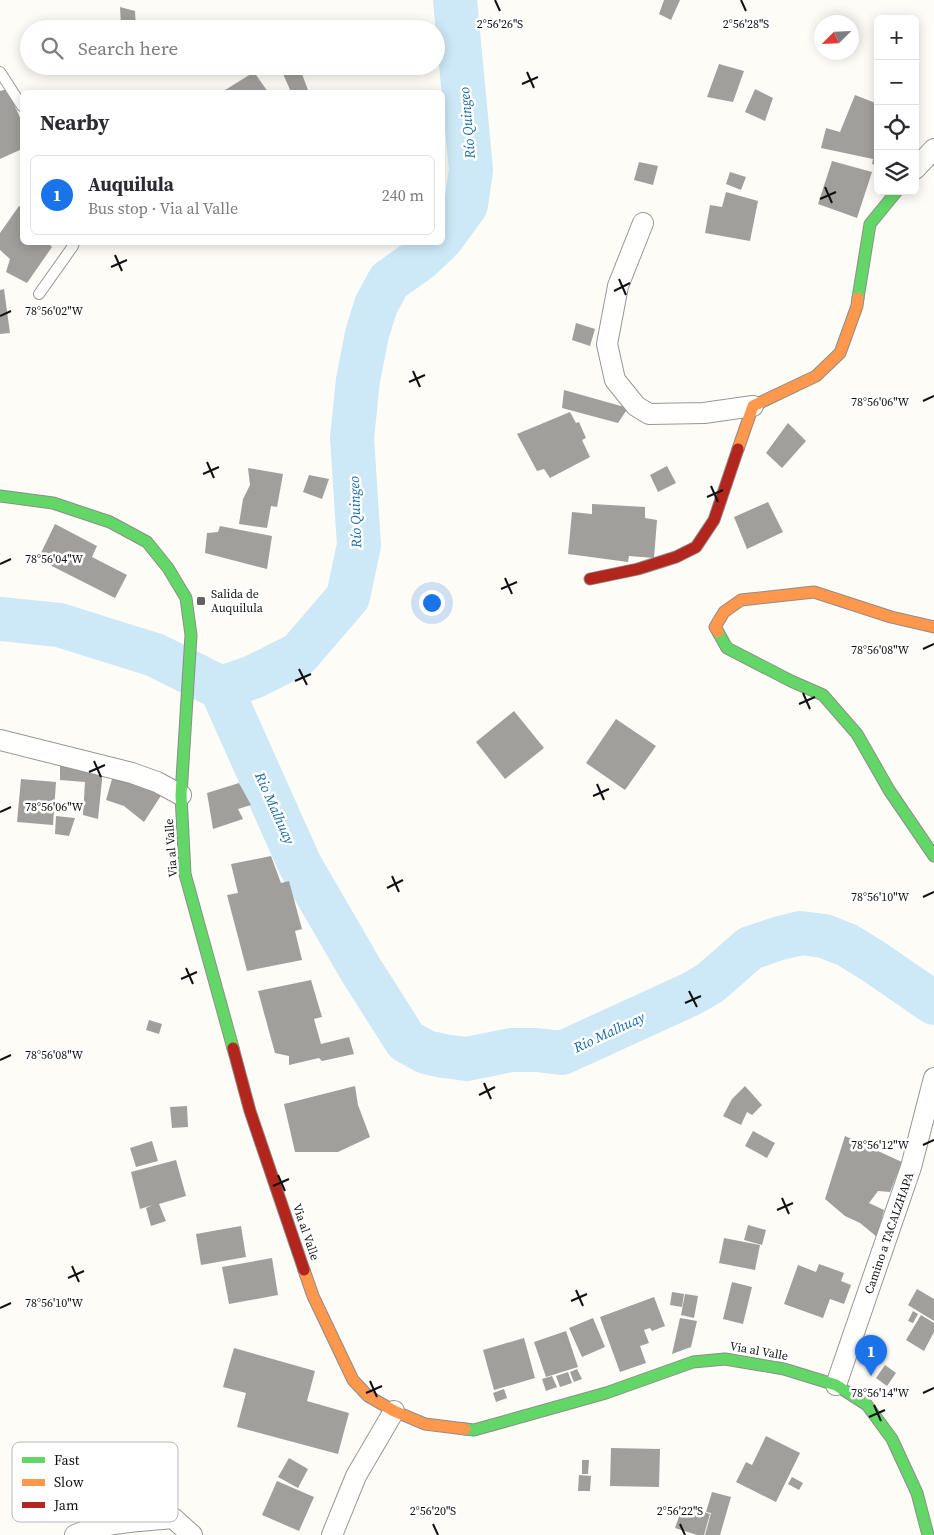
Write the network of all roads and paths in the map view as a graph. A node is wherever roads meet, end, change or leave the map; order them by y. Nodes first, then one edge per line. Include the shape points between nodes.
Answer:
1 (0, 72) edge
2 (20, 103) edge
3 (934, 149) edge
4 (919, 166) edge
5 (894, 195) edge
6 (643, 223) dead end
7 (73, 245) edge
8 (39, 294) dead end
9 (753, 406) junction
10 (0, 496) edge
11 (590, 579) dead end
12 (934, 627) edge
13 (0, 740) edge
14 (181, 795) junction
15 (934, 856) edge
16 (934, 1078) edge
17 (836, 1385) junction
18 (394, 1411) junction
19 (123, 1522) edge
20 (177, 1522) edge
21 (75, 1535) edge
22 (192, 1535) edge
23 (332, 1535) edge
24 (928, 1535) edge

1 - 2 lane
3 - 4 street
5 - 9 main road via 870,224 857,306 840,353 816,376
6 - 9 street via 618,286 607,344 615,380 636,406 649,414
7 - 8 lane
9 - 11 main road via 714,520 696,547 676,558
10 - 14 main road, Via al Valle via 53,503 110,522 147,542 168,568 186,598 191,635
12 - 15 main road via 814,592 742,600 724,612 715,628 727,648 823,695 857,734 888,790
13 - 14 street via 132,774
14 - 18 main road, Via al Valle via 185,874 250,1111 313,1296 353,1380 368,1396
16 - 17 street, Camino a TACALZHAPA via 911,1167
17 - 18 main road, Via al Valle via 784,1368 725,1358 693,1362 606,1393 474,1430 425,1424
17 - 24 main road, Via al Valle via 867,1405 892,1440 916,1493
18 - 23 street via 356,1476
19 - 21 street
20 - 22 street

